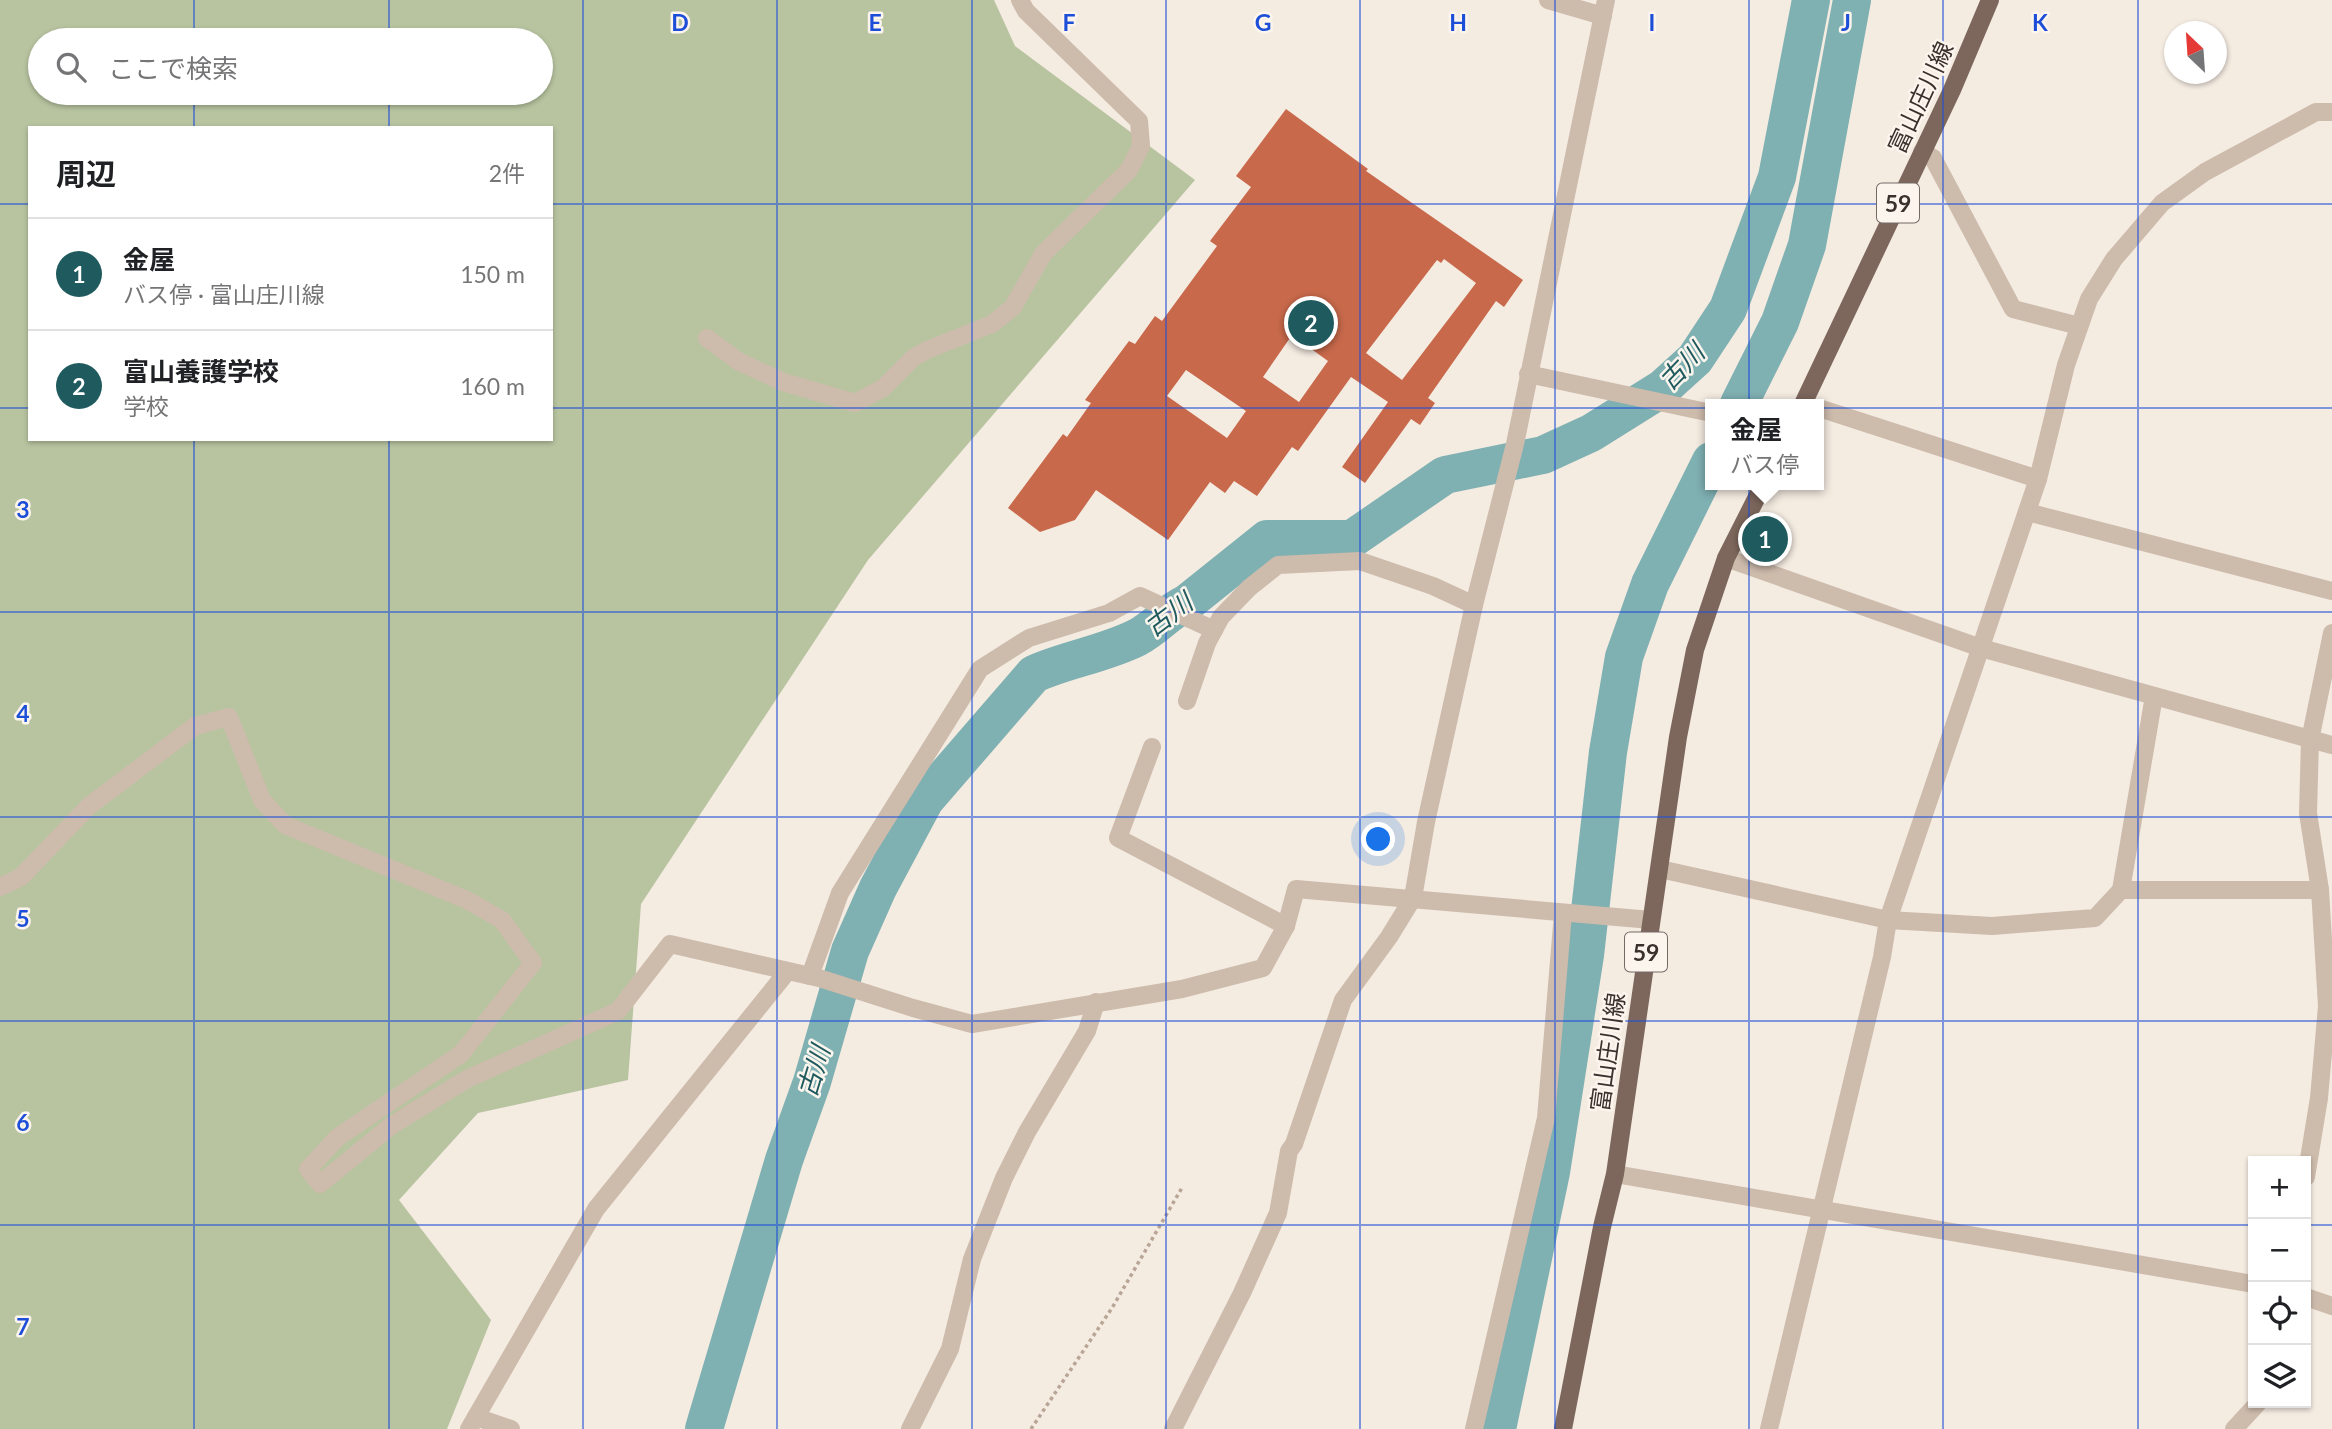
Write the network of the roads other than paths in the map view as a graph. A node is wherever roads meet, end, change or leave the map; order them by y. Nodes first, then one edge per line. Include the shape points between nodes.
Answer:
1 (1020, 0) edge
2 (1548, 0) edge
3 (1990, 0) edge
4 (1565, 3) edge
5 (1605, 8) edge
6 (2332, 112) edge
7 (1922, 152) junction
8 (2080, 326) junction
9 (707, 338) dead end
10 (1528, 374) junction
11 (1812, 399) edge
12 (1824, 410) edge
13 (1705, 412) edge
14 (2038, 479) junction
15 (1760, 490) edge
16 (2027, 512) junction
17 (1726, 558) junction
18 (2332, 591) edge
19 (1474, 605) junction
20 (1205, 626) junction
21 (2332, 633) edge
22 (1981, 648) junction
23 (2154, 696) junction
24 (1187, 701) dead end
25 (2310, 740) junction
26 (2332, 745) edge
27 (1152, 747) dead end
28 (1660, 869) junction
29 (0, 887) edge
30 (2121, 890) junction
31 (2320, 890) junction
32 (1413, 898) junction
33 (1568, 913) junction
34 (1651, 920) junction
35 (1888, 920) junction
36 (1286, 926) junction
37 (787, 972) junction
38 (814, 977) junction
39 (1096, 1002) junction
40 (2309, 1156) edge
41 (1615, 1174) junction
42 (1821, 1210) junction
43 (2248, 1283) edge
44 (2311, 1299) edge
45 (2332, 1306) edge
46 (2253, 1408) edge
47 (472, 1423) edge
48 (511, 1429) edge
49 (911, 1429) edge
50 (1173, 1429) edge
51 (1474, 1429) edge
52 (1563, 1429) edge
53 (1769, 1429) edge
54 (2234, 1429) edge

1 - 9 street via 1139,121 1141,146 1129,170 1043,254 1013,307 992,324 920,354 883,388 855,403 783,382 738,361
2 - 4 street
3 - 7 main road, 富山庄川線 / 59
4 - 5 street
5 - 10 street
6 - 8 street via 2305,118 2205,172 2162,203 2114,259 2089,299
7 - 8 street via 1933,158 2013,309
7 - 11 main road, 富山庄川線 / 59
8 - 14 street
10 - 13 street
10 - 19 street
12 - 14 street
14 - 16 street
15 - 17 main road, 富山庄川線 / 59
16 - 18 street
16 - 22 street
17 - 22 street
17 - 28 main road, 富山庄川線 / 59 via 1695,650
19 - 20 street via 1360,561 1278,565 1222,617
19 - 32 street
20 - 24 street via 1207,643
20 - 38 street via 1140,596 1109,613 1029,638 980,668 840,893
21 - 25 street
22 - 23 street
22 - 35 street
23 - 25 street
23 - 30 street
25 - 26 street
25 - 31 street via 2308,813
27 - 36 street via 1118,838
28 - 34 main road, 富山庄川線 / 59
28 - 35 street
29 - 37 street via 21,877 89,806 195,726 229,717 262,800 285,825 467,900 502,920 533,963 461,1054 338,1137 308,1169 320,1184 392,1125 467,1079 618,1011 670,944
30 - 31 street
30 - 35 street via 2095,918 1992,926
31 - 40 street via 2327,1006
32 - 33 street
32 - 36 street via 1296,889
32 - 50 street via 1343,1000 1289,1151 1278,1213
33 - 34 street
33 - 51 street via 1546,1118
34 - 41 main road, 富山庄川線 / 59
35 - 42 street
36 - 39 street via 1263,968 1182,989
37 - 38 street
37 - 47 street via 596,1209
38 - 39 street via 972,1024
39 - 49 street via 1087,1031 1004,1178 972,1259 950,1349
41 - 42 street
41 - 52 main road, 富山庄川線 / 59
42 - 43 street
42 - 53 street
44 - 45 street
46 - 54 street
47 - 48 street

